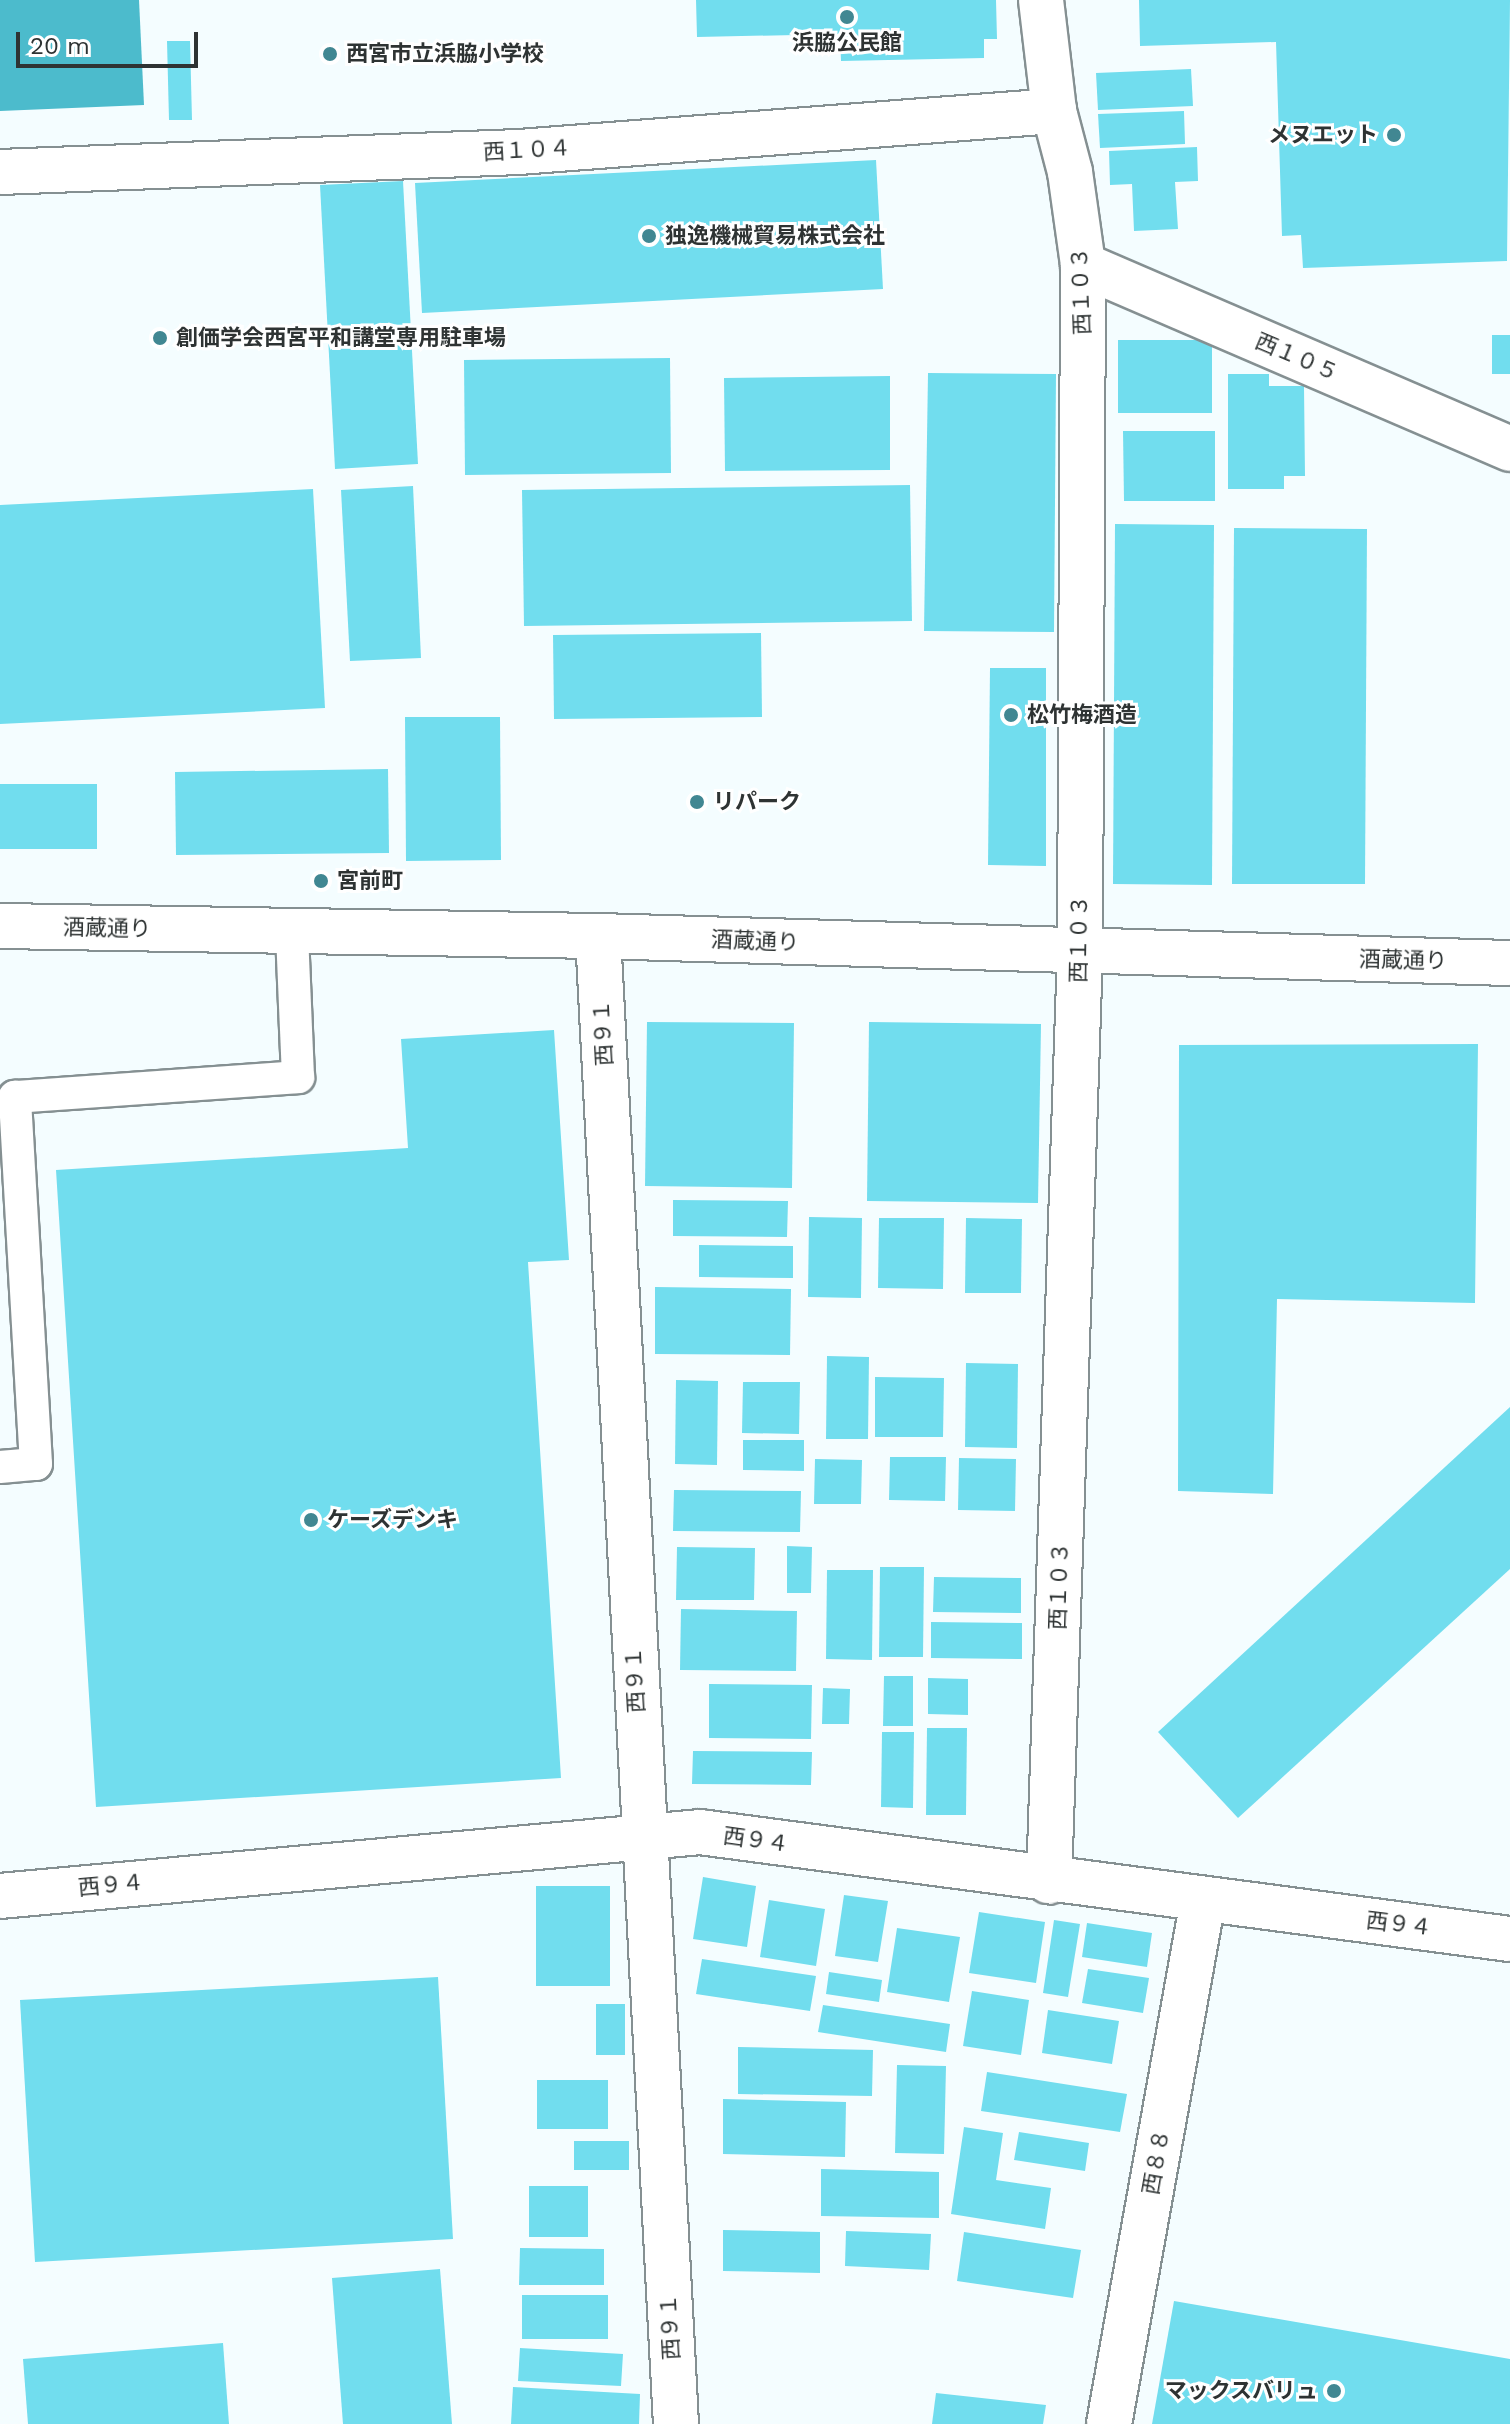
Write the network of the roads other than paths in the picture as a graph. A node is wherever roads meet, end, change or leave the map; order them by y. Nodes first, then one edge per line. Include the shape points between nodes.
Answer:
1 (1041, 0) edge
2 (1054, 111) junction
3 (0, 172) edge
4 (1083, 265) junction
5 (1510, 449) edge
6 (0, 926) edge
7 (292, 931) junction
8 (598, 936) junction
9 (1080, 952) junction
10 (1510, 963) edge
11 (0, 1467) edge
12 (643, 1835) junction
13 (1049, 1881) junction
14 (0, 1896) edge
15 (1203, 1900) junction
16 (1510, 1939) edge
17 (676, 2424) edge
18 (1109, 2424) edge

1 - 2 street, 西１０３
2 - 3 street, 西１０４ via 519,152
2 - 4 street, 西１０３ via 1070,172
4 - 5 street, 西１０５
4 - 9 street, 西１０３
6 - 7 street, 酒蔵通り
7 - 8 street, 酒蔵通り
7 - 11 lane via 298,1077 15,1097 36,1464
8 - 9 street, 酒蔵通り
8 - 12 street, 西９１
9 - 10 street, 酒蔵通り
9 - 13 street, 西１０３
12 - 13 street, 西９４ via 700,1832
12 - 14 street, 西９４
12 - 17 street, 西９１
13 - 15 street, 西９４
15 - 16 street, 西９４
15 - 18 street, 西８８

